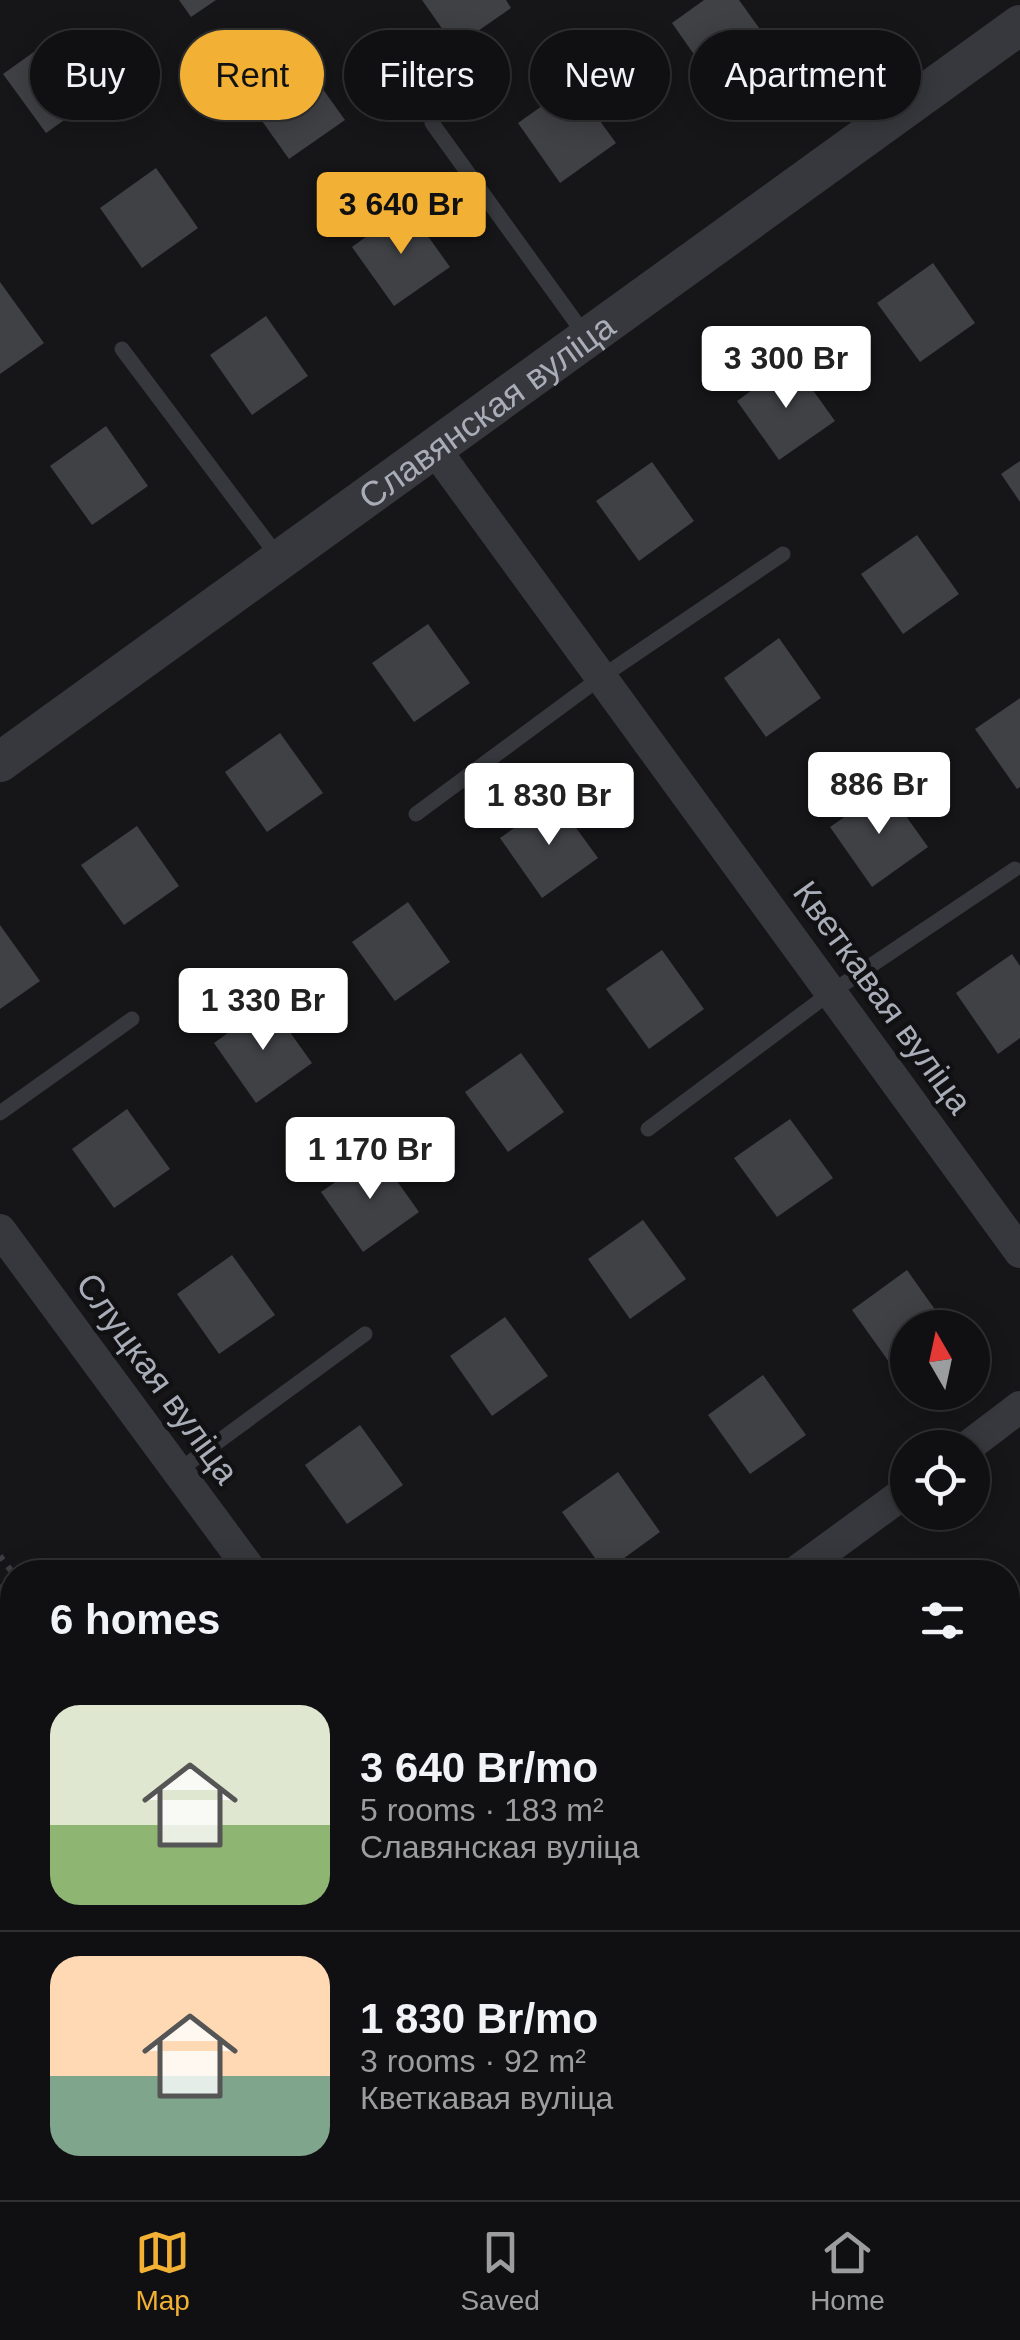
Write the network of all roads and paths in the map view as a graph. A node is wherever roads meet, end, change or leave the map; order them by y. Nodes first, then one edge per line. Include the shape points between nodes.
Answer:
1 (1020, 25) edge
2 (432, 123) dead end
3 (588, 340) junction
4 (122, 349) dead end
5 (434, 448) junction
6 (783, 554) dead end
7 (279, 559) junction
8 (600, 678) junction
9 (0, 762) edge
10 (416, 814) dead end
11 (1015, 869) dead end
12 (830, 993) junction
13 (132, 1019) dead end
14 (0, 1113) edge
15 (648, 1128) dead end
16 (0, 1230) edge
17 (1020, 1252) edge
18 (365, 1334) dead end
19 (1020, 1408) edge
20 (990, 1430) edge
21 (178, 1471) junction
22 (890, 1503) edge
23 (243, 1560) edge
24 (812, 1560) edge

1 - 3 street, Славянская вуліца
2 - 3 lane
3 - 5 street, Славянская вуліца
4 - 7 lane
5 - 7 street, Славянская вуліца
5 - 8 street, Кветкавая вуліца
6 - 8 lane
7 - 9 street, Славянская вуліца
8 - 10 lane
8 - 12 street, Кветкавая вуліца
11 - 12 lane
12 - 15 lane
12 - 17 street, Кветкавая вуліца
13 - 14 lane
16 - 21 street, Слуцкая вуліца
18 - 21 lane
19 - 20 street
21 - 23 street, Слуцкая вуліца
22 - 24 street

